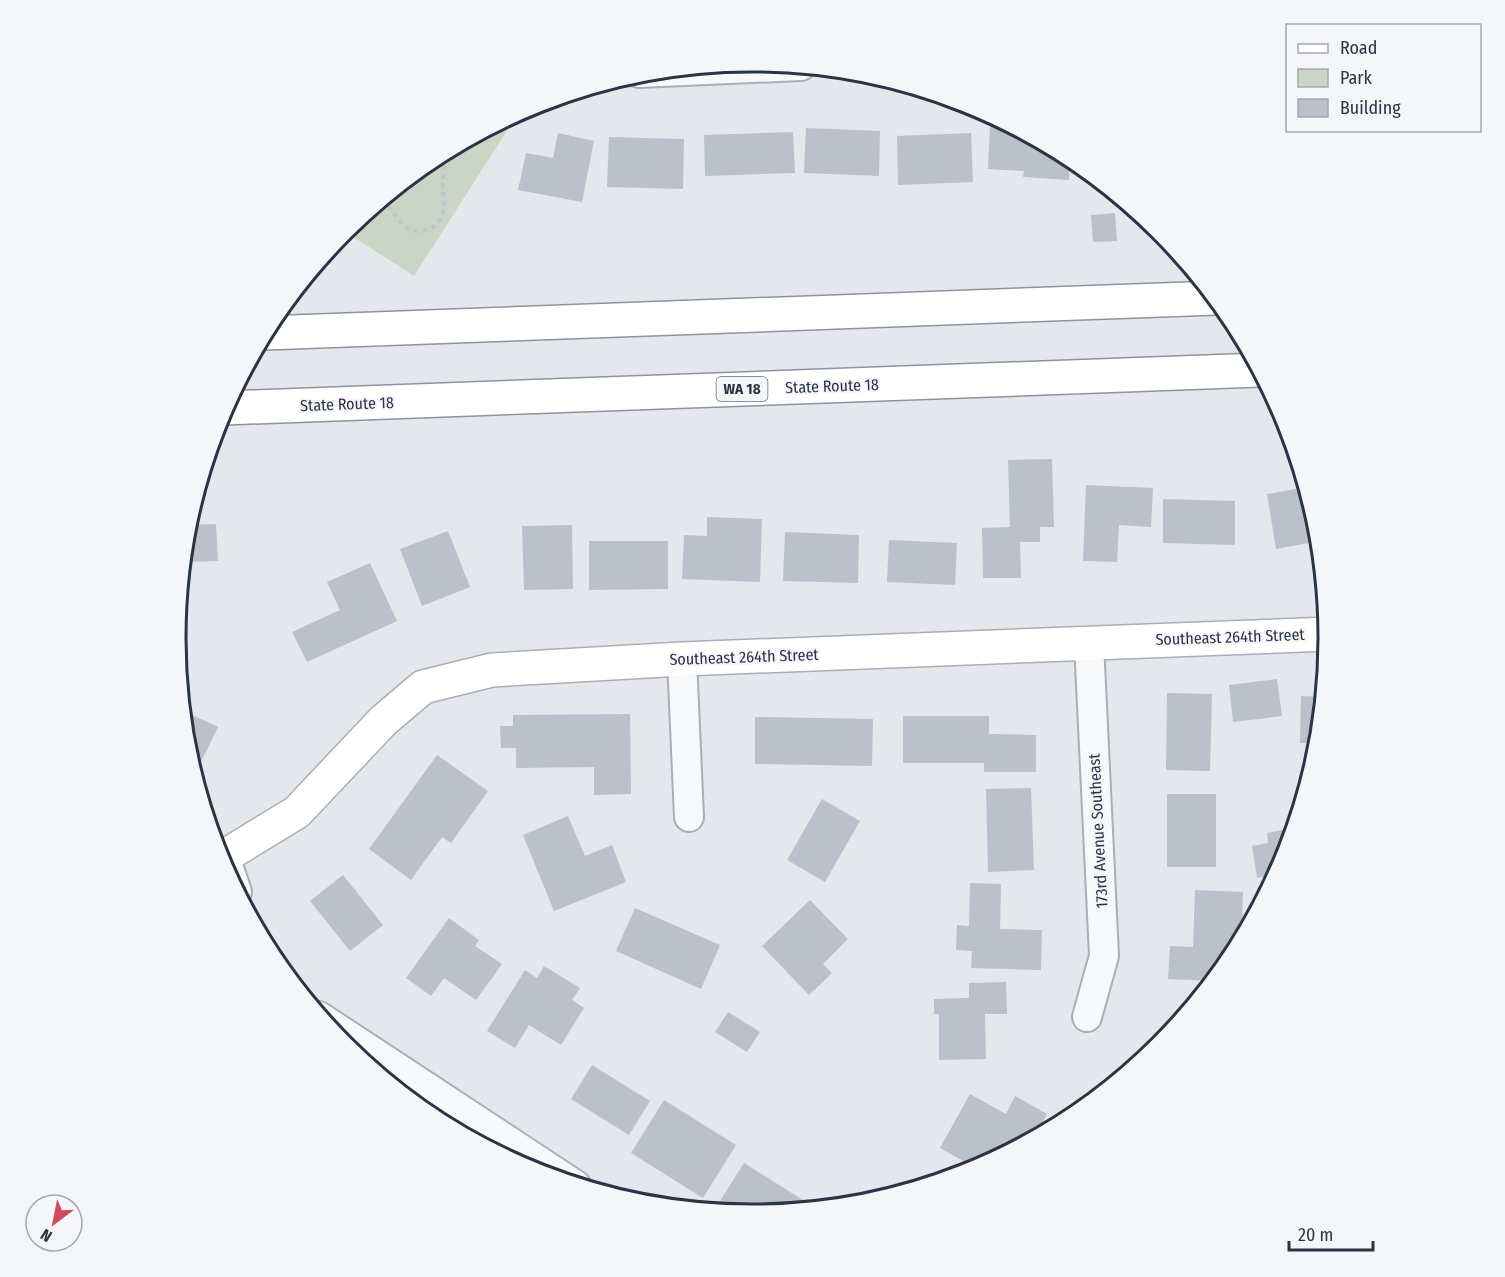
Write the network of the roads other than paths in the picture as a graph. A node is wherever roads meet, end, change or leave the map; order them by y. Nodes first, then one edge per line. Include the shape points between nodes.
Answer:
1 (1205, 298) edge
2 (276, 333) edge
3 (1251, 370) edge
4 (235, 408) edge
5 (1319, 634) edge
6 (1089, 642) junction
7 (682, 659) junction
8 (689, 817) dead end
9 (228, 851) edge
10 (1087, 1017) dead end
11 (349, 1036) edge
12 (548, 1167) edge

1 - 2 main road
3 - 4 main road, State Route 18 / WA 18
5 - 6 main road, Southeast 264th Street
6 - 7 main road, Southeast 264th Street
6 - 10 street, 173rd Avenue Southeast via 1104,956
7 - 8 street
7 - 9 main road, Southeast 264th Street via 492,669 423,687 383,721 297,812
11 - 12 street

